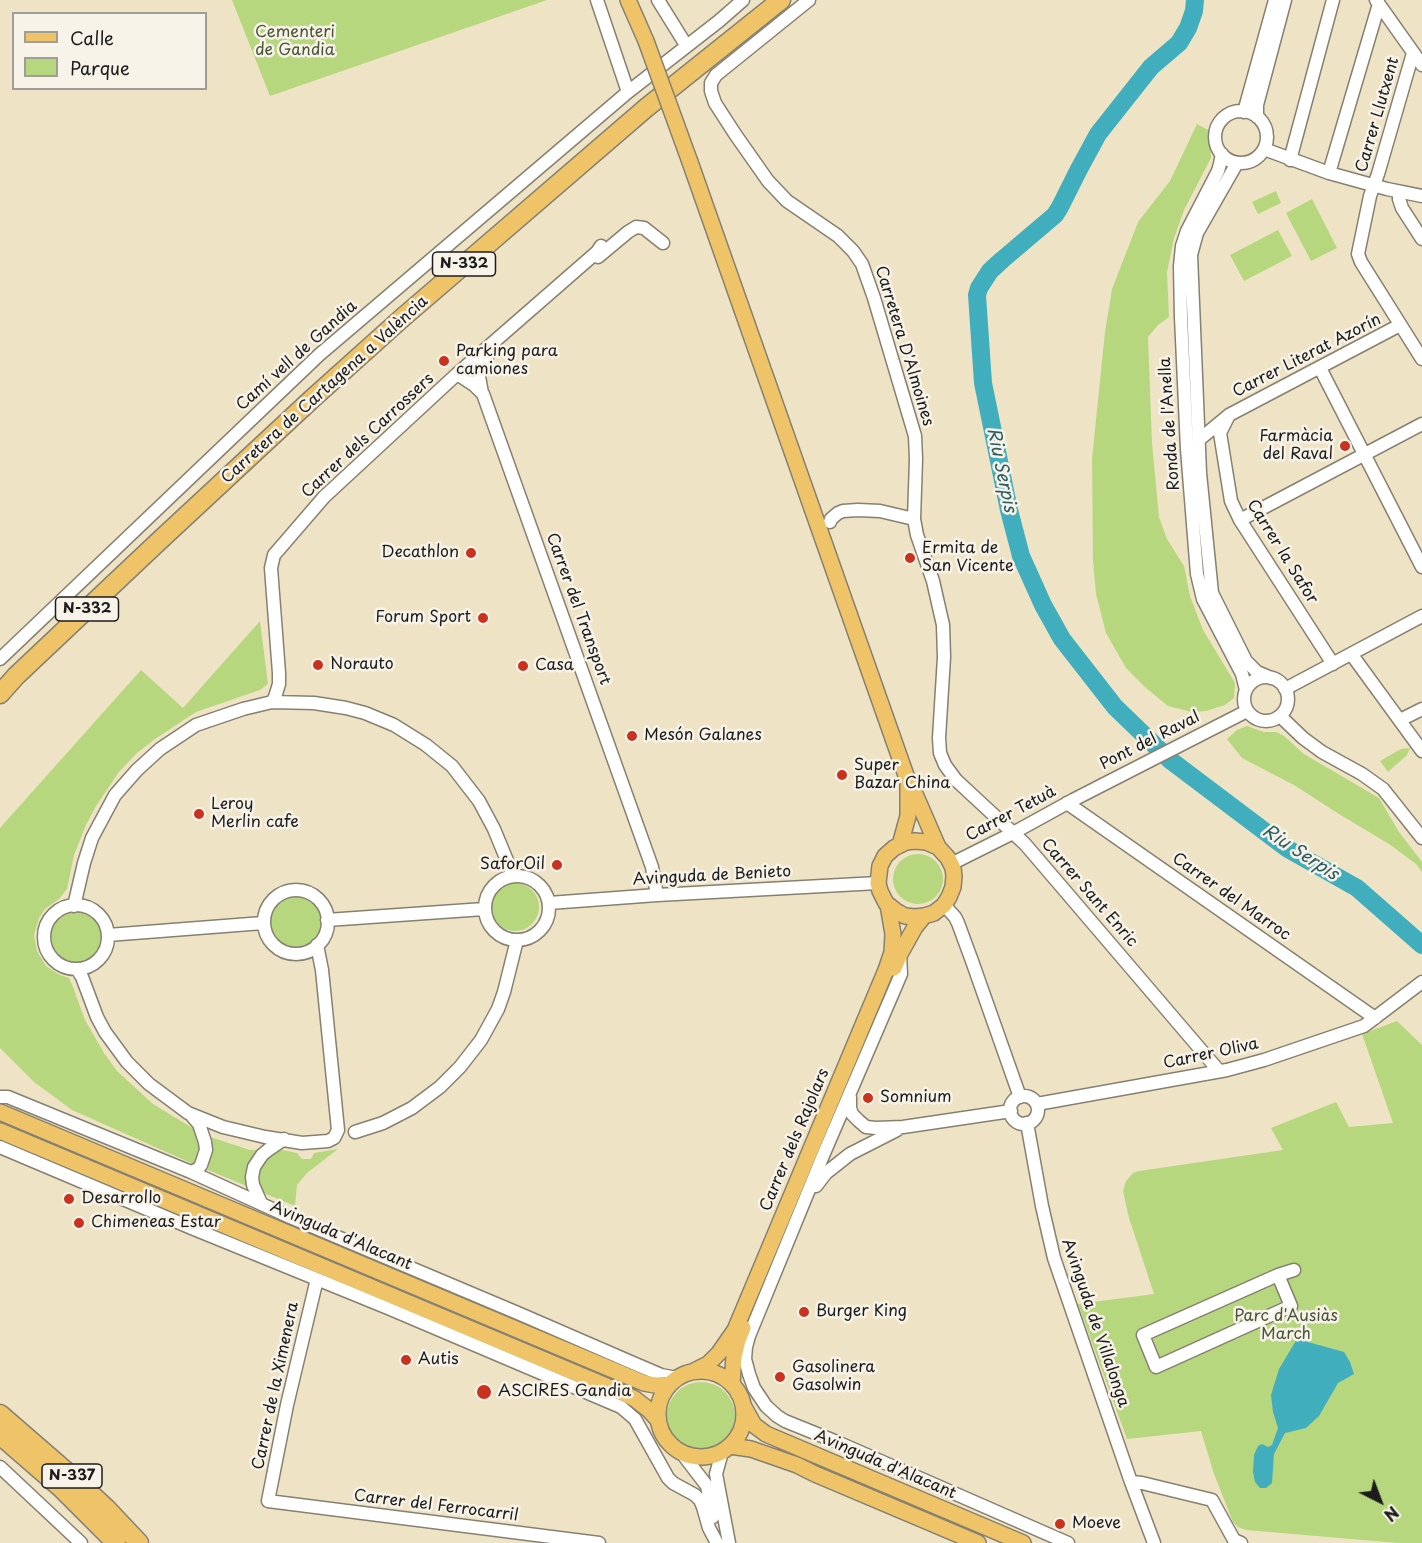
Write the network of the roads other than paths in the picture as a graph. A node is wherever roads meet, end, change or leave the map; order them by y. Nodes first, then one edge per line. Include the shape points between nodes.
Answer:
1 (597, 0) edge
2 (628, 0) edge
3 (658, 0) edge
4 (743, 0) edge
5 (781, 0) edge
6 (809, 0) edge
7 (1275, 0) edge
8 (1285, 0) edge
9 (1333, 0) edge
10 (1377, 2) edge
11 (686, 45) junction
12 (1413, 53) junction
13 (1422, 65) edge
14 (628, 92) junction
15 (1244, 112) junction
16 (1257, 117) junction
17 (1264, 149) junction
18 (1222, 154) junction
19 (1290, 160) junction
20 (1237, 163) junction
21 (1329, 173) junction
22 (1374, 186) junction
23 (1399, 192) junction
24 (1422, 196) edge
25 (1422, 239) edge
26 (663, 243) dead end
27 (601, 246) dead end
28 (1400, 326) junction
29 (1422, 359) edge
30 (1320, 368) junction
31 (457, 374) junction
32 (483, 394) junction
33 (1197, 410) junction
34 (1229, 415) junction
35 (1422, 424) edge
36 (1200, 439) junction
37 (1364, 454) junction
38 (914, 519) junction
39 (1240, 520) junction
40 (830, 522) dead end
41 (1422, 567) edge
42 (1422, 616) edge
43 (1352, 655) junction
44 (0, 659) edge
45 (1333, 664) junction
46 (16, 676) junction
47 (1271, 678) junction
48 (0, 688) edge
49 (1286, 689) junction
50 (1246, 690) junction
51 (0, 694) edge
52 (272, 702) junction
53 (1422, 709) edge
54 (1247, 711) junction
55 (1280, 716) junction
56 (1400, 720) junction
57 (939, 738) joint
58 (1422, 751) edge
59 (908, 781) junction
60 (1086, 793) joint
61 (1067, 803) junction
62 (1013, 833) junction
63 (1422, 838) edge
64 (900, 845) junction
65 (938, 847) junction
66 (951, 864) junction
67 (513, 875) junction
68 (878, 883) junction
69 (657, 895) junction
70 (549, 903) junction
71 (888, 905) junction
72 (944, 905) junction
73 (74, 906) junction
74 (484, 909) junction
75 (924, 916) junction
76 (327, 920) junction
77 (263, 923) junction
78 (108, 935) junction
79 (517, 940) junction
80 (317, 945) junction
81 (900, 954) junction
82 (76, 969) junction
83 (1422, 982) edge
84 (1380, 1015) junction
85 (1219, 1071) junction
86 (850, 1095) junction
87 (0, 1097) edge
88 (1020, 1097) junction
89 (1037, 1104) junction
90 (1011, 1111) junction
91 (0, 1112) edge
92 (192, 1115) junction
93 (1027, 1124) junction
94 (903, 1127) junction
95 (0, 1131) edge
96 (355, 1132) dead end
97 (284, 1139) junction
98 (0, 1147) edge
99 (191, 1172) junction
100 (261, 1203) junction
101 (803, 1205) junction
102 (1294, 1270) dead end
103 (1278, 1275) junction
104 (317, 1279) junction
105 (694, 1371) junction
106 (674, 1381) junction
107 (732, 1383) junction
108 (744, 1407) junction
109 (0, 1414) edge
110 (658, 1420) junction
111 (0, 1435) edge
112 (825, 1437) junction
113 (797, 1448) junction
114 (726, 1449) junction
115 (681, 1452) junction
116 (0, 1467) edge
117 (1131, 1482) junction
118 (268, 1501) joint
119 (1149, 1529) junction
120 (81, 1543) edge
121 (116, 1543) edge
122 (139, 1543) edge
123 (599, 1543) edge
124 (717, 1543) edge
125 (729, 1543) edge
126 (978, 1543) edge
127 (1023, 1543) edge
128 (1068, 1543) edge
129 (1145, 1543) edge
130 (1154, 1543) edge
131 (1241, 1543) edge

1 - 14 street
2 - 59 main road, bridge via 690,162
3 - 11 street
4 - 11 street, Camí vell de Gandia
5 - 46 highway, Carretera de Cartagena a València / N-332 via 637,116 401,319
6 - 38 street, Carretera D'Almoines via 726,65 711,83 711,91 715,103 768,181 787,201 838,236 862,264 913,427
7 - 15 street
8 - 16 street
9 - 19 street
10 - 12 street
10 - 21 street
11 - 14 street, Camí vell de Gandia
12 - 13 street
12 - 22 street, Carrer Llutxent
14 - 44 street, Camí vell de Gandia via 319,355
15 - 16 street
15 - 18 street via 1230,114 1219,125 1216,140
16 - 17 street via 1266,131
17 - 19 street
17 - 20 street via 1256,158
18 - 20 street
18 - 50 street, Ronda de l'Anella via 1218,171 1182,246 1181,328 1197,574 1203,599 1242,674
19 - 21 street
20 - 33 street, Ronda de l'Anella via 1197,233 1191,255
21 - 22 street
22 - 23 street
22 - 28 street, Carrer Llutxent via 1359,258
23 - 24 street
23 - 25 street via 1402,208
26 - 32 street via 644,228 636,227 606,250 480,363
27 - 31 street, Carrer dels Carrossers
28 - 29 street, Carrer Llutxent
28 - 30 street, Carrer Literat Azorín
30 - 34 street, Carrer Literat Azorín
30 - 37 street
31 - 32 street
31 - 52 street, Carrer dels Carrossers via 324,497 274,555 271,568 279,684
32 - 69 street, Carrer del Transport via 652,867
33 - 34 street, Carrer Literat Azorín via 1205,417
33 - 36 street, Ronda de l'Anella
34 - 36 street, Carrer Literat Azorín
34 - 39 street, Carrer la Safor via 1220,433 1231,501
35 - 37 street
36 - 47 street, Ronda de l'Anella via 1212,593 1246,661
37 - 39 street
37 - 41 street
38 - 40 street via 858,510 838,513
38 - 57 street, Carretera D'Almoines via 943,625
39 - 45 street, Carrer la Safor
42 - 43 street
43 - 45 street
43 - 56 street
45 - 49 street
46 - 48 highway, N-332
46 - 51 highway, N-332
47 - 49 street
47 - 50 street via 1253,681
49 - 55 street via 1286,706
50 - 54 street
52 - 67 street via 314,703 365,712 426,745 452,766 479,801
52 - 73 street via 196,725 137,770 115,795 92,838
53 - 56 street
54 - 55 street via 1262,720
54 - 60 street, Pont del Raval
55 - 63 street via 1322,752 1383,789
56 - 58 street
57 - 62 street, Carrer Sant Enric via 942,760 950,773
59 - 64 main road via 908,816
59 - 65 main road
60 - 61 street, Carrer Tetuà
61 - 62 street, Carrer Tetuà
61 - 84 street, Carrer del Marroc
62 - 66 street, Carrer Tetuà
62 - 85 street, Carrer Sant Enric
64 - 65 main road via 915,841
64 - 68 main road via 885,856
65 - 66 main road
66 - 72 main road via 953,887
67 - 70 street via 537,882
67 - 74 street via 495,883
68 - 69 street, Avinguda de Benieto
68 - 71 main road
69 - 70 street, Avinguda de Benieto
70 - 79 street via 549,914 538,933
71 - 75 main road via 905,915
71 - 105 main road, Carrer dels Rajolars via 893,934 886,970 735,1330 720,1353
72 - 75 main road
72 - 88 street via 958,923
73 - 78 street via 93,910
73 - 82 street via 52,917 44,936 54,961
74 - 76 street
74 - 79 street via 498,935
75 - 81 main road, Carrer dels Rajolars
76 - 77 street via 317,898 291,890 268,905
76 - 80 street via 327,929
77 - 78 street
77 - 80 street via 265,933 278,949 298,954
78 - 82 street via 98,961
79 - 96 street via 498,1009 460,1067 412,1108
80 - 97 street via 338,1130 328,1141 302,1143
81 - 86 street via 901,974
81 - 107 main road, Carrer dels Rajolars via 738,1340
82 - 92 street via 105,1032 127,1062 153,1088
83 - 84 street, Carrer Oliva
84 - 85 street, Carrer Oliva via 1364,1026
85 - 89 street, Carrer Oliva
86 - 94 street via 852,1114 866,1127
86 - 101 street
87 - 99 street, Avinguda d'Alacant via 8,1096
88 - 89 street via 1032,1098
88 - 90 street via 1013,1102
89 - 93 street via 1035,1119
90 - 93 street via 1015,1120
90 - 94 street
91 - 106 main road, Avinguda d'Alacant via 644,1383
92 - 97 street
92 - 99 street via 199,1124 206,1150 201,1165
93 - 117 street, Avinguda de Villalonga via 1054,1258
94 - 101 street via 832,1166
95 - 110 main road via 623,1393 650,1410
97 - 100 street, Avinguda d'Alacant via 267,1150 254,1167 253,1185
98 - 104 street
99 - 100 street, Avinguda d'Alacant
100 - 106 street, Avinguda d'Alacant
101 - 112 street via 749,1336 745,1359 751,1381 766,1406 785,1421
102 - 103 street
103 - 103 street via 1143,1335 1156,1367 1291,1306
104 - 118 street, Carrer de la Ximenera
104 - 124 street via 621,1407 635,1419 668,1478 700,1500
105 - 106 main road
105 - 107 main road via 715,1373
106 - 110 main road via 658,1407
107 - 108 main road
108 - 113 main road, Avinguda d'Alacant via 754,1425
108 - 114 main road via 742,1428
109 - 122 highway, N-337 via 75,1479
110 - 115 main road via 666,1439
111 - 121 highway, N-337
112 - 113 street
112 - 128 street
113 - 127 main road, Avinguda d'Alacant
114 - 115 main road via 701,1458
114 - 125 street via 716,1474
114 - 126 main road via 751,1449 788,1462
115 - 124 street via 707,1486
116 - 120 street
117 - 119 street, Avinguda de Villalonga
117 - 131 street via 1212,1500 1234,1540
118 - 123 street, Carrer del Ferrocarril
119 - 129 street
119 - 130 street, Avinguda de Villalonga

